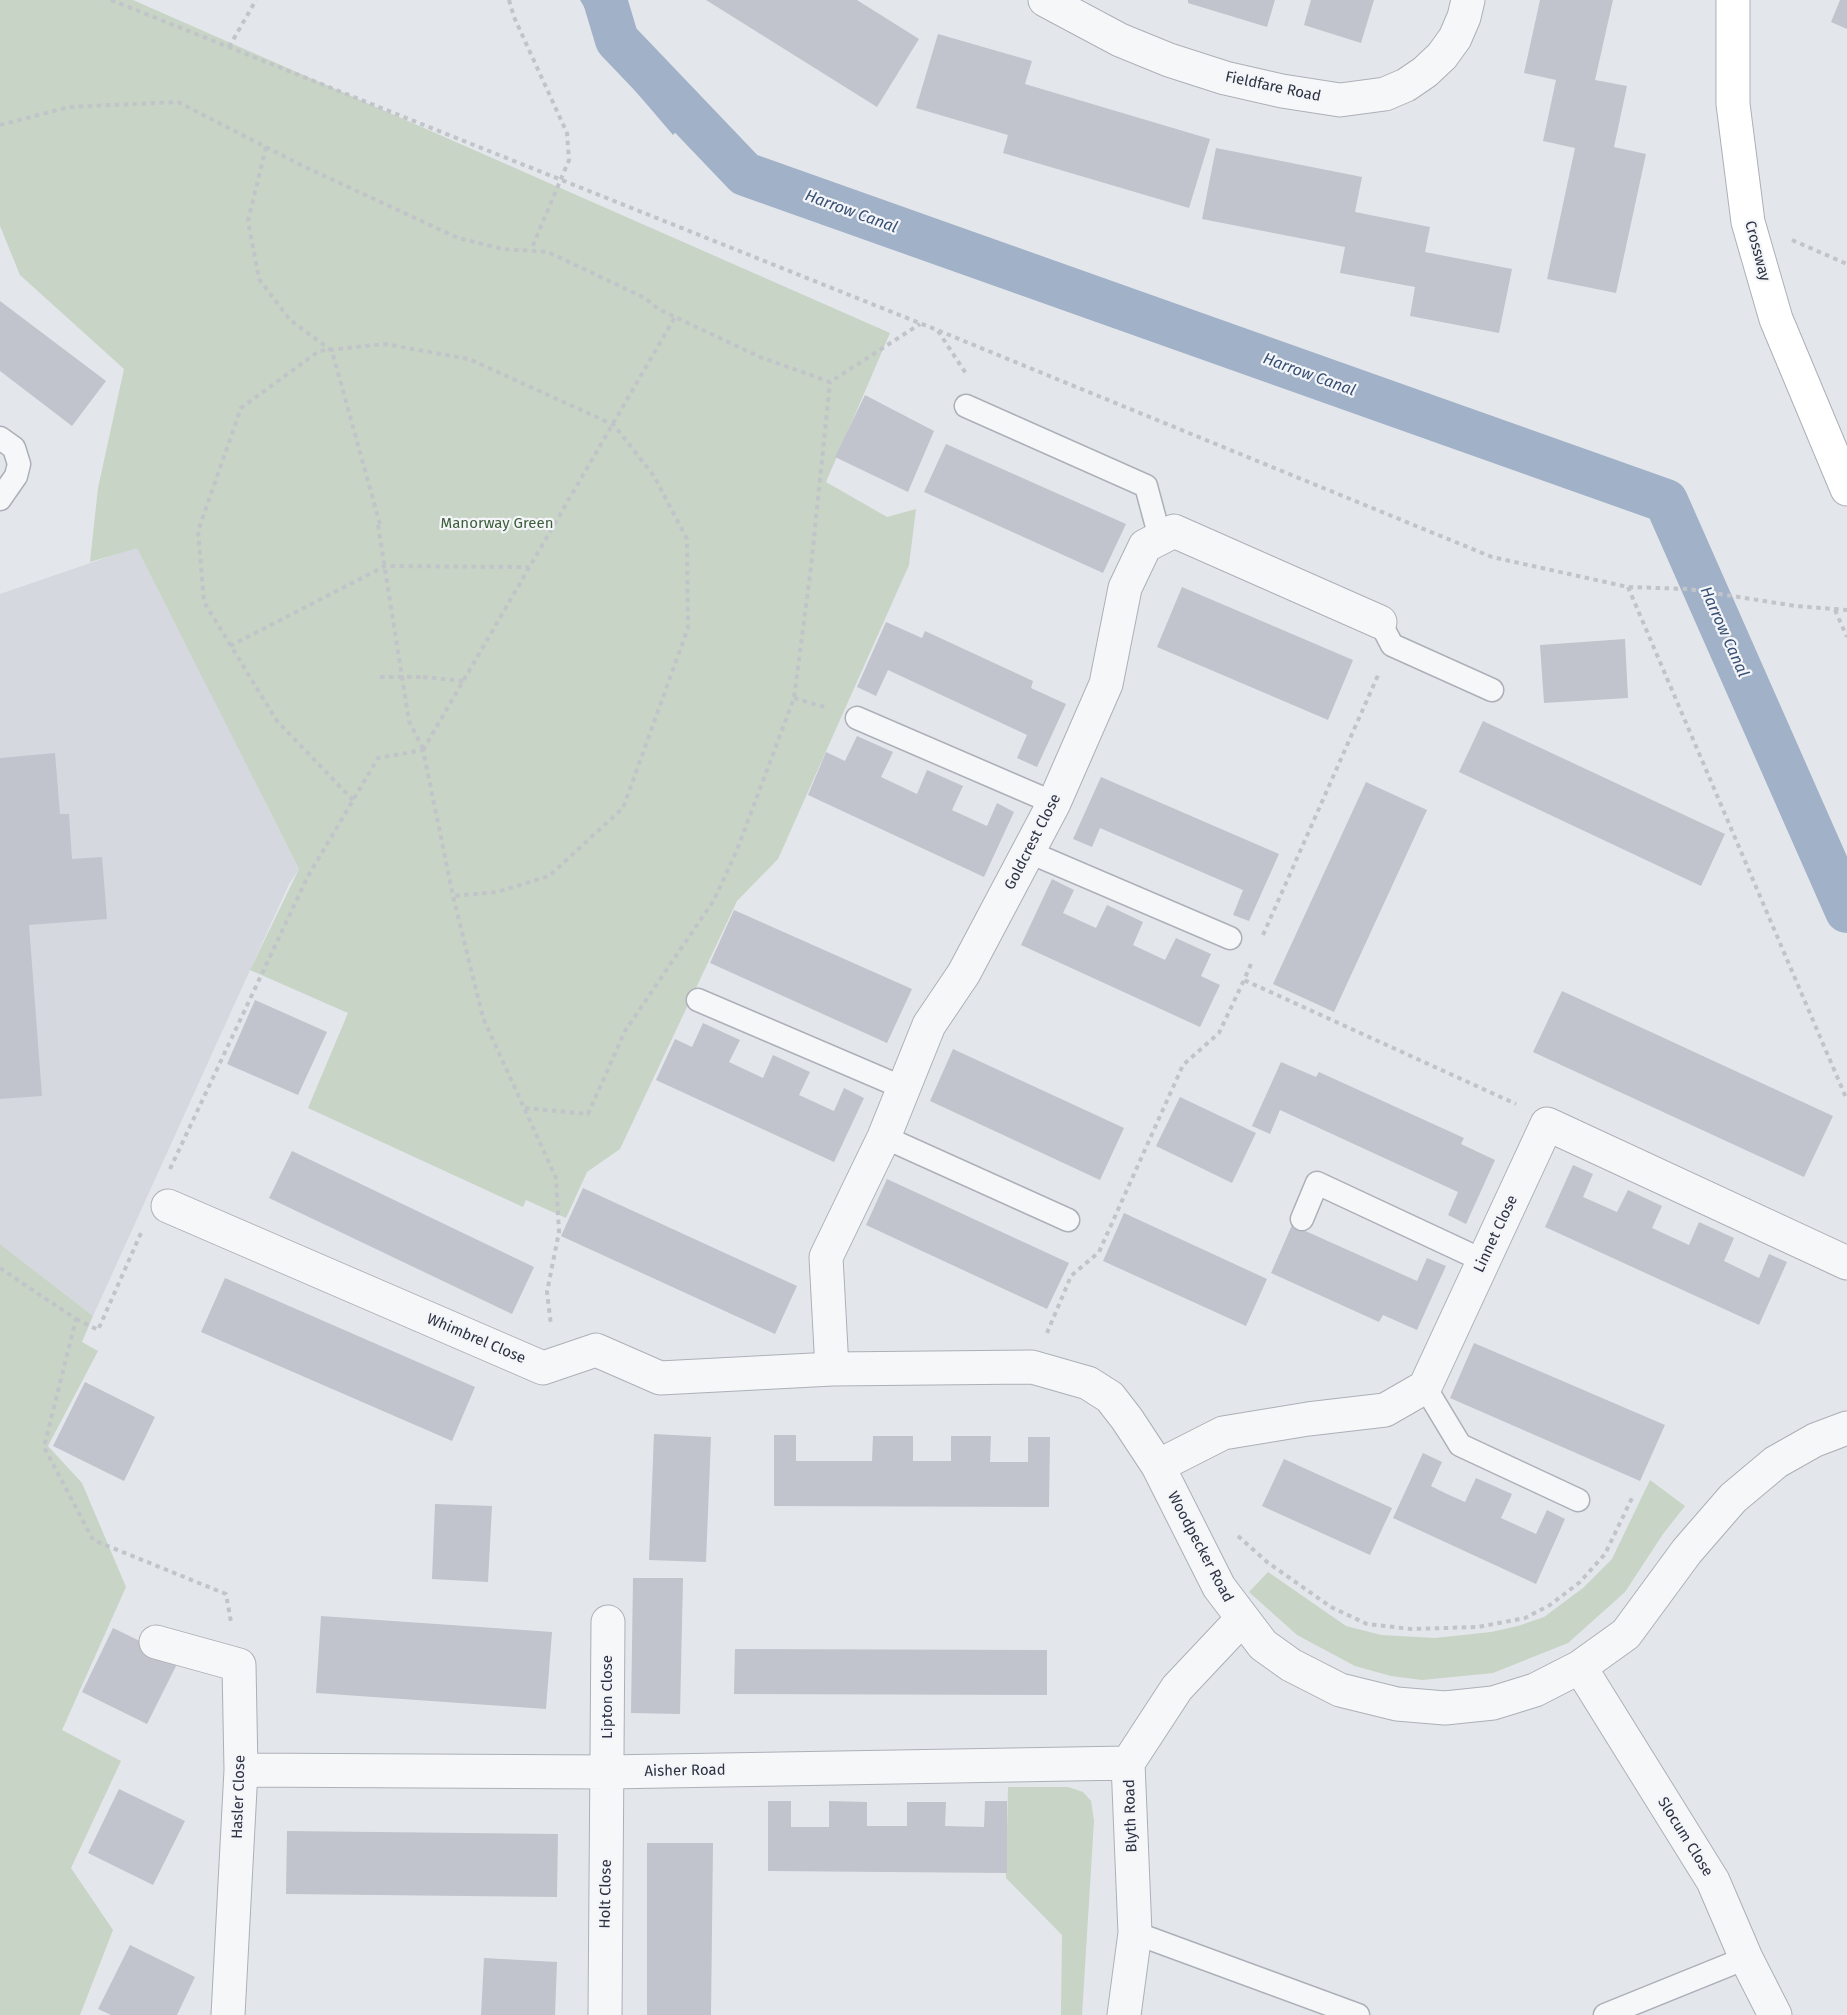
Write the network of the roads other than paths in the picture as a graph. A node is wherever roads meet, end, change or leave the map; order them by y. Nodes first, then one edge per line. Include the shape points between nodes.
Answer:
1 (1045, 0) edge
2 (1468, 0) edge
3 (1733, 0) edge
4 (966, 406) road end
5 (0, 438) edge
6 (1847, 489) edge
7 (0, 499) edge
8 (1160, 538) junction
9 (1386, 633) joint
10 (1492, 690) dead end
11 (857, 718) dead end
12 (1054, 803) junction
13 (1029, 852) junction
14 (1230, 938) dead end
15 (698, 1000) dead end
16 (906, 1089) junction
17 (884, 1137) junction
18 (157, 1214) road end
19 (1068, 1220) dead end
20 (1302, 1220) dead end
21 (1484, 1261) junction
22 (1847, 1263) edge
23 (832, 1369) junction
24 (1425, 1388) junction
25 (1847, 1428) edge
26 (1158, 1466) junction
27 (1578, 1500) dead end
28 (1241, 1620) junction
29 (608, 1622) dead end
30 (156, 1642) dead end
31 (1580, 1667) junction
32 (1128, 1763) junction
33 (241, 1770) junction
34 (607, 1772) junction
35 (1135, 1933) junction
36 (1746, 1958) junction
37 (228, 2015) edge
38 (605, 2015) edge
39 (1124, 2015) edge
40 (1358, 2015) edge
41 (1605, 2015) edge
42 (1775, 2015) edge

1 - 2 street, Fieldfare Road via 1120,40 1169,60 1282,91 1340,99 1385,94 1425,72 1455,38
3 - 6 street, Crossway via 1733,104 1748,222 1776,319
4 - 8 lane via 1146,486
5 - 7 lane via 14,448 19,464 16,476
8 - 9 street via 1174,531
8 - 12 street, Goldcrest Close via 1145,546 1125,588 1106,684
9 - 10 lane
11 - 12 lane
12 - 13 street, Goldcrest Close
13 - 14 lane
13 - 16 street, Goldcrest Close via 964,973 929,1025
15 - 16 lane
16 - 17 street, Goldcrest Close
17 - 19 lane
17 - 23 street, Goldcrest Close via 826,1257
18 - 23 street, Whimbrel Close via 543,1368 596,1350 660,1378
20 - 21 lane via 1317,1183
21 - 22 street, Linnet Close via 1546,1124
21 - 24 street, Linnet Close
23 - 26 street, Woodpecker Road via 1032,1367 1088,1383 1110,1397
24 - 26 street via 1385,1410 1223,1433
24 - 27 lane via 1460,1445
25 - 31 street, Woodpecker Road via 1776,1462 1733,1498 1687,1551 1626,1634
26 - 28 street, Woodpecker Road via 1208,1567
28 - 31 street, Woodpecker Road via 1263,1645 1291,1665 1340,1690 1397,1704 1445,1708 1493,1703 1535,1690
28 - 32 street, Blyth Road via 1177,1688
29 - 34 street, Lipton Close
30 - 33 street, Hasler Close via 239,1665
31 - 36 street, Slocum Close via 1713,1881
32 - 34 street, Aisher Road
32 - 35 street, Blyth Road
33 - 34 street, Aisher Road
33 - 37 street, Hasler Close
34 - 38 street, Holt Close
35 - 39 street, Blyth Road
35 - 40 lane
36 - 41 lane
36 - 42 street, Slocum Close

